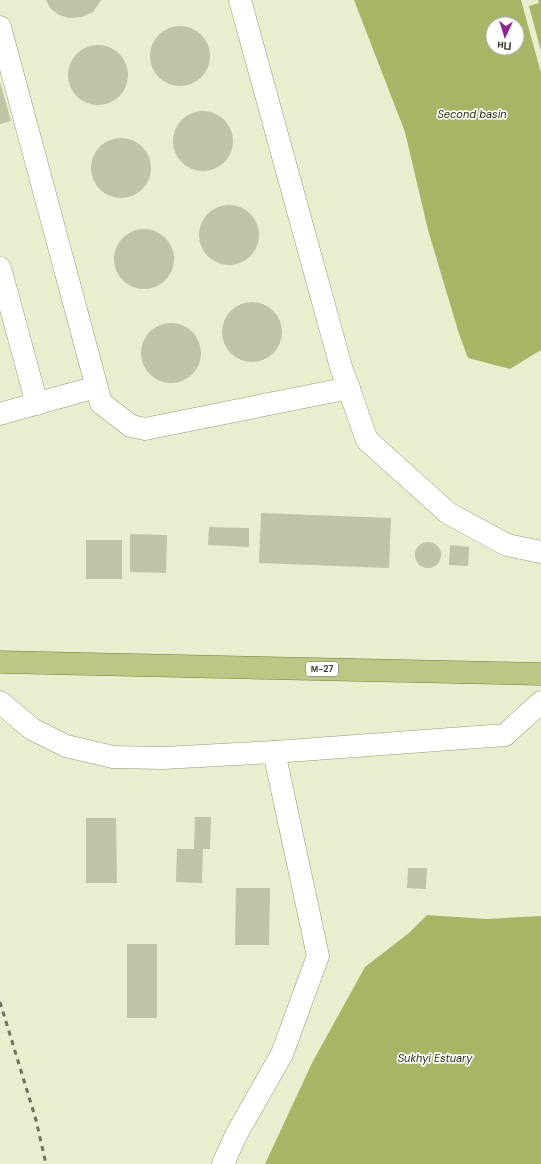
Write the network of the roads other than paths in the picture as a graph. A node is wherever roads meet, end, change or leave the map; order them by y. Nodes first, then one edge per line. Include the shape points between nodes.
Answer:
1 (240, 0) edge
2 (0, 27) edge
3 (0, 268) edge
4 (96, 387) junction
5 (349, 388) junction
6 (37, 404) junction
7 (0, 414) edge
8 (541, 552) edge
9 (0, 662) edge
10 (541, 674) edge
11 (0, 702) edge
12 (541, 702) edge
13 (274, 752) junction
14 (223, 1164) edge

1 - 5 lane via 341,367
2 - 4 lane
3 - 6 lane
4 - 5 lane via 101,403 131,426 145,429
4 - 6 lane
5 - 8 lane via 367,440 448,513 507,545
6 - 7 lane
9 - 10 main road, М-27
11 - 13 lane via 32,729 66,746 113,757 163,758
12 - 13 lane via 505,735
13 - 14 lane via 318,956 282,1054 236,1135

